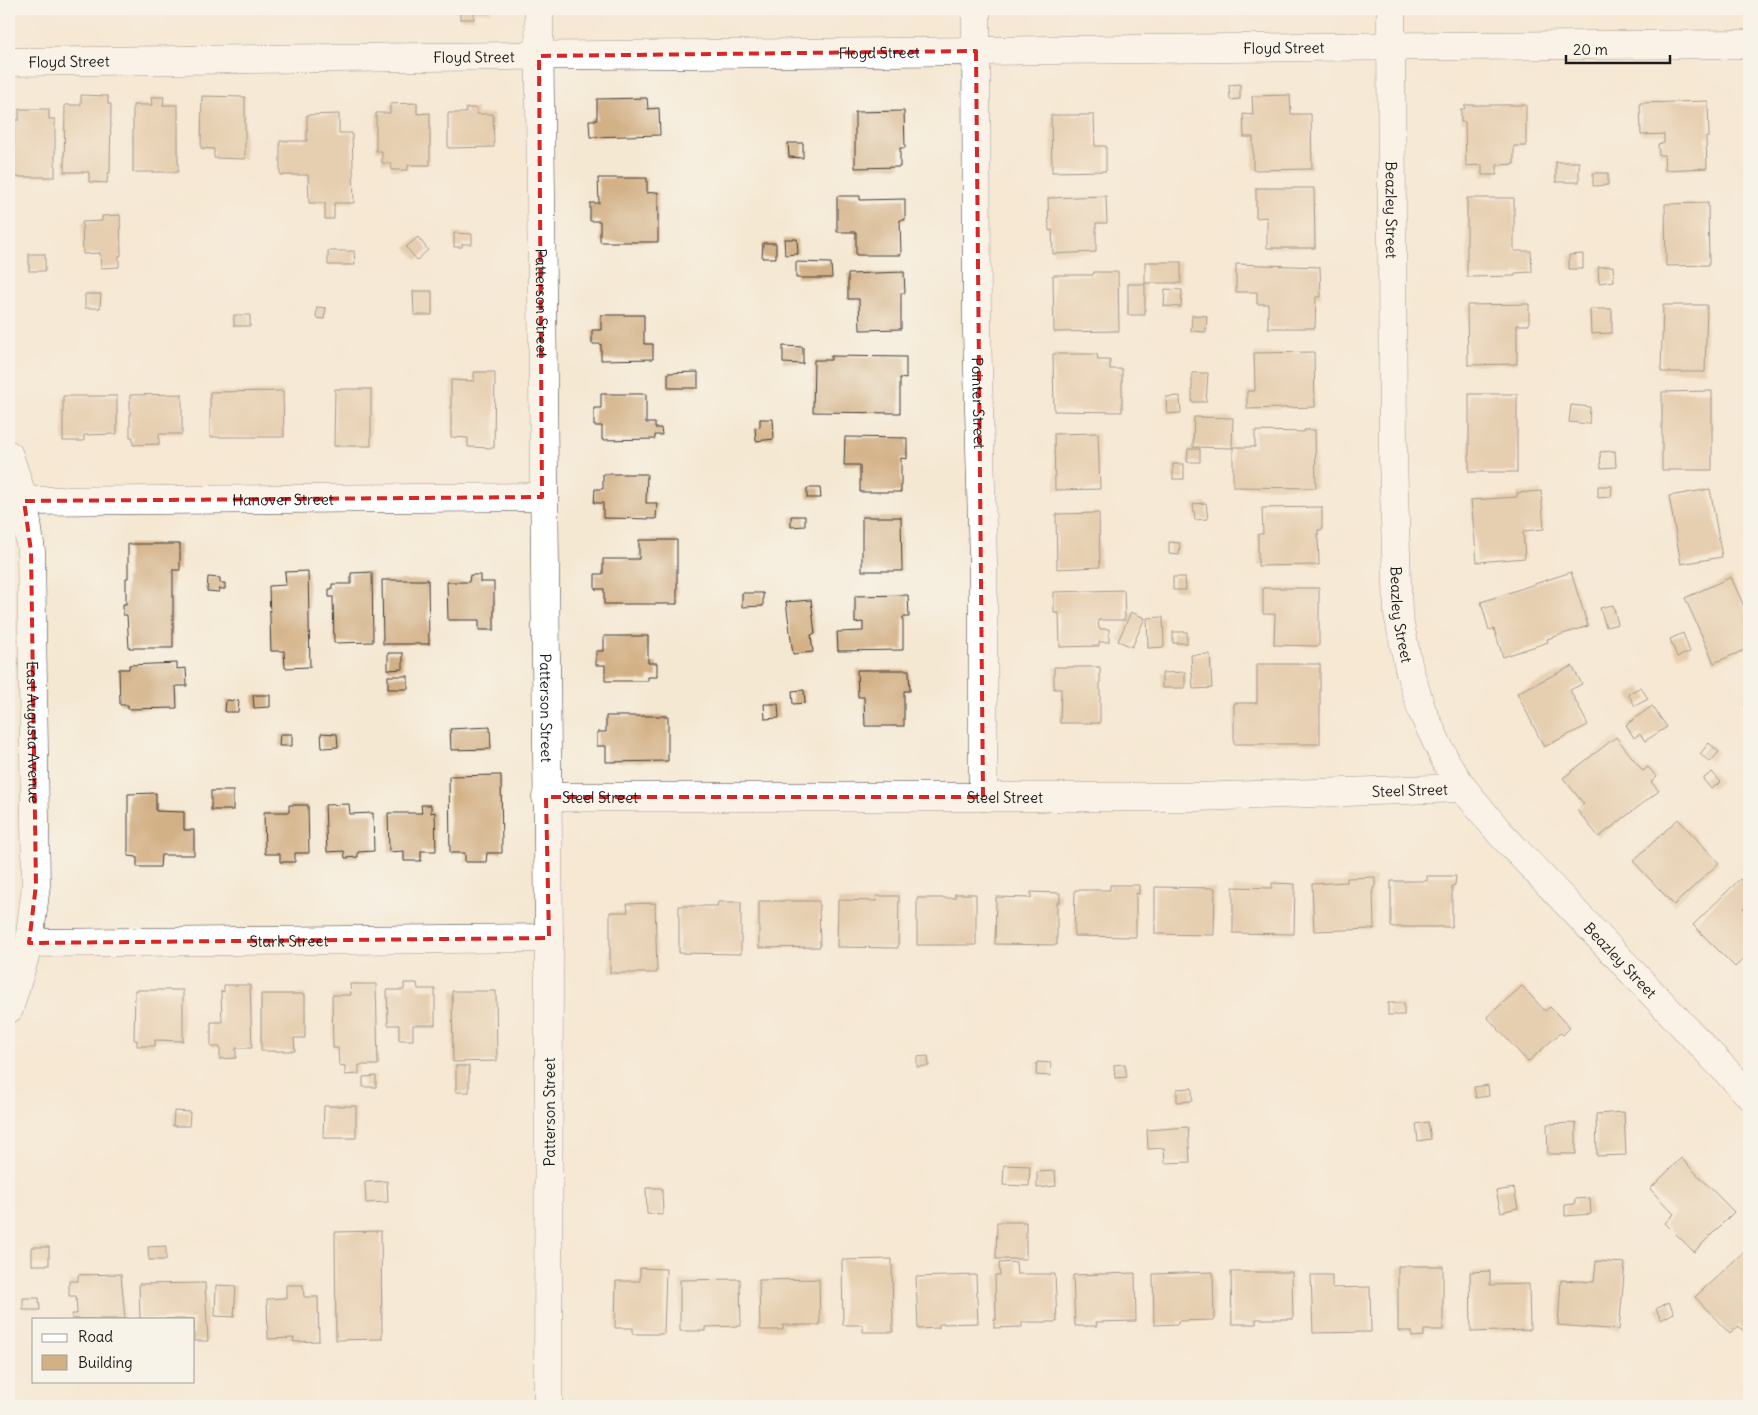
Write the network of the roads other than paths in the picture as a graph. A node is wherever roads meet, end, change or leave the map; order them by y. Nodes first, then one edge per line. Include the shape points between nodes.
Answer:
1 (539, 9) edge
2 (976, 9) edge
3 (1392, 9) edge
4 (1749, 44) edge
5 (1392, 46) junction
6 (976, 51) junction
7 (539, 56) junction
8 (9, 62) edge
9 (9, 455) edge
10 (542, 497) junction
11 (24, 501) junction
12 (1463, 788) junction
13 (546, 797) junction
14 (983, 797) junction
15 (549, 938) junction
16 (29, 943) junction
17 (9, 1009) edge
18 (1749, 1095) edge
19 (548, 1406) edge

1 - 7 street, Patterson Street
2 - 6 street, Pointer Street
3 - 5 street, Beazley Street
4 - 5 street, Floyd Street
5 - 6 street, Floyd Street
5 - 12 street, Beazley Street via 1393,459 1398,614 1409,669 1422,711 1446,762
6 - 7 street, Floyd Street
6 - 14 street, Pointer Street
7 - 8 street, Floyd Street
7 - 10 street, Patterson Street
9 - 11 street, East Augusta Avenue
10 - 11 street, Hanover Street
10 - 13 street, Patterson Street
11 - 16 street, East Augusta Avenue via 31,551 36,885
12 - 14 street, Steel Street via 1196,797
12 - 18 street, Beazley Street via 1500,833
13 - 14 street, Steel Street
13 - 15 street, Patterson Street
15 - 16 street, Stark Street
15 - 19 street, Patterson Street
16 - 17 street, East Augusta Avenue

